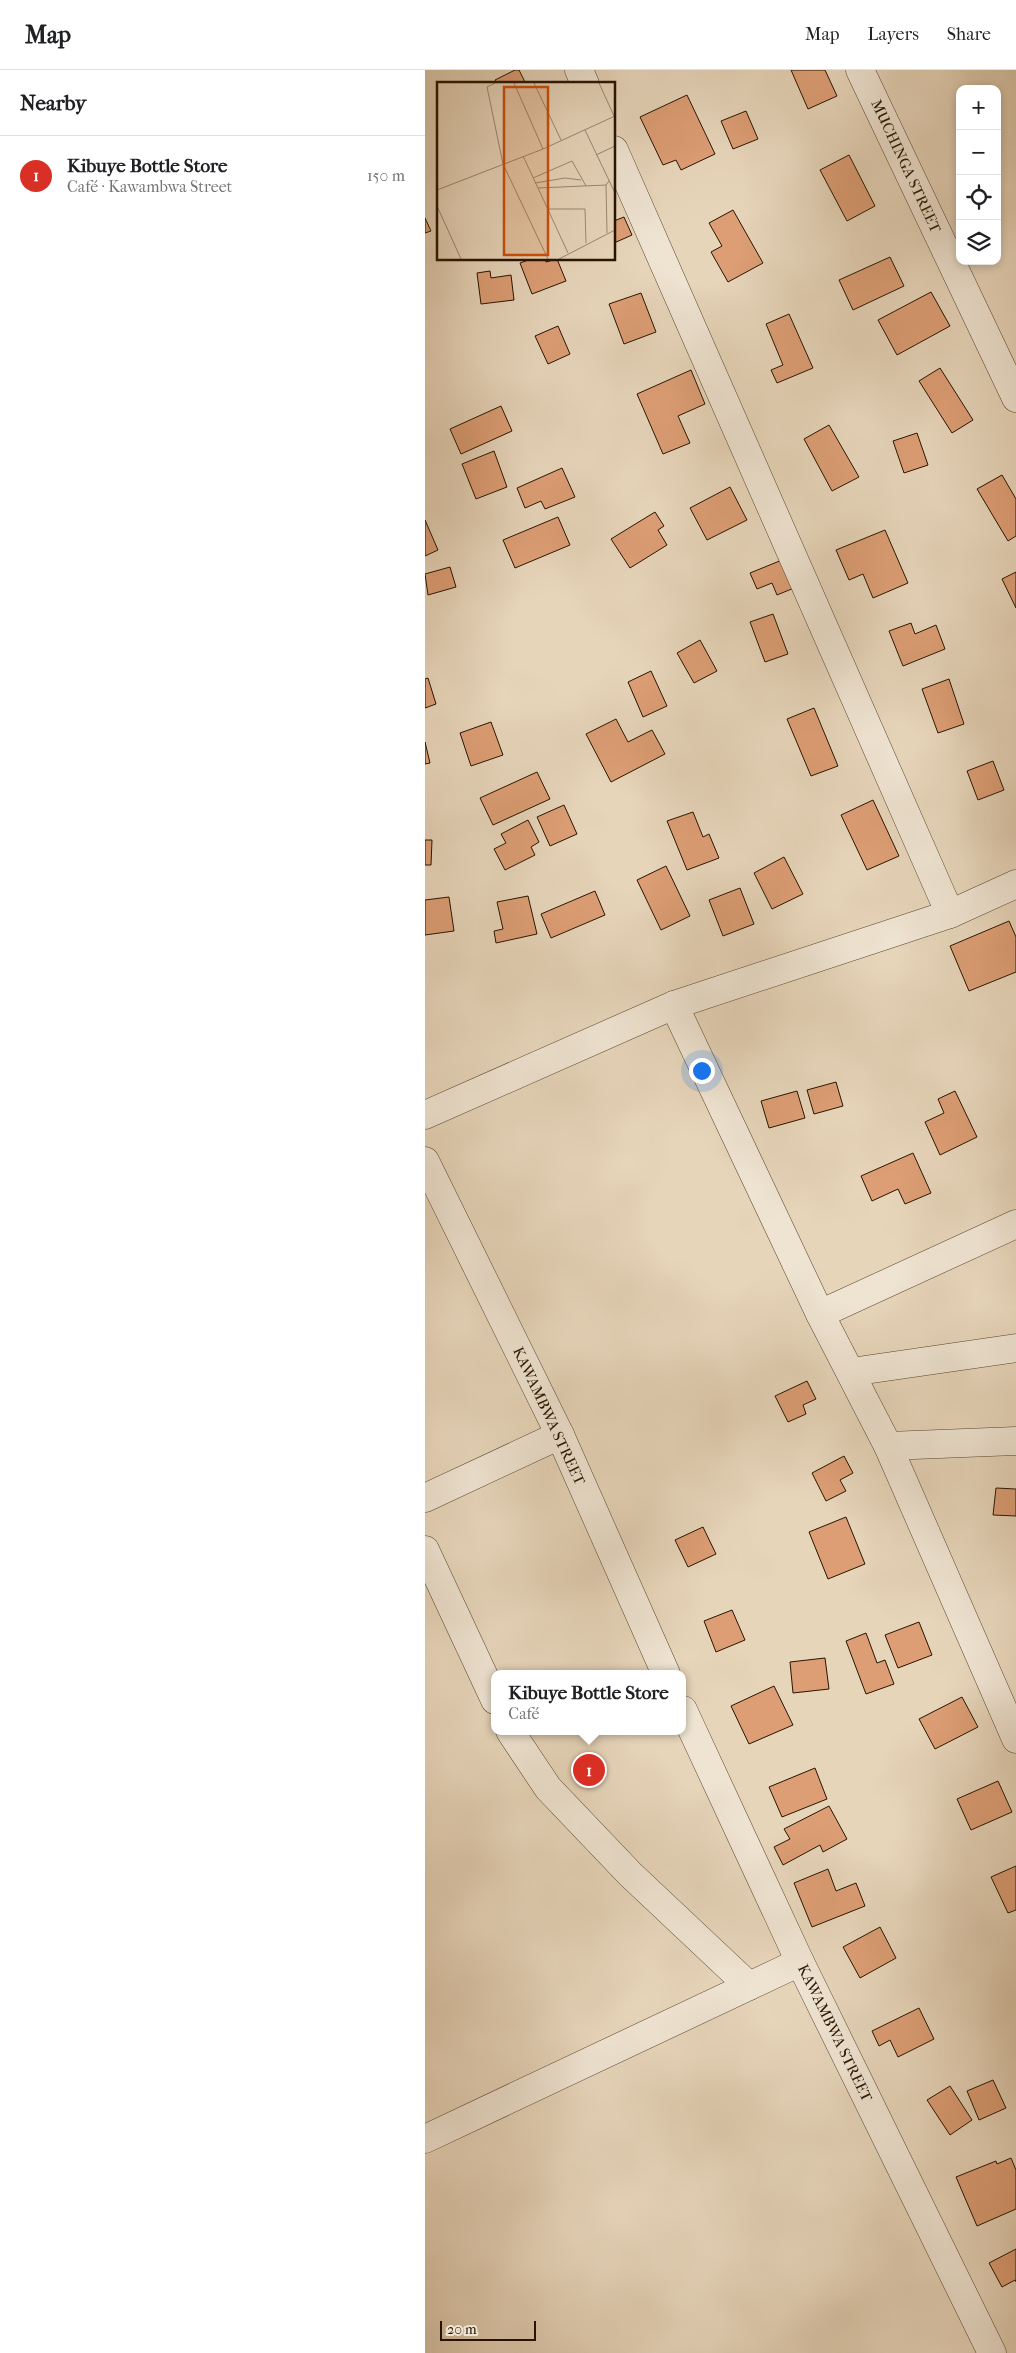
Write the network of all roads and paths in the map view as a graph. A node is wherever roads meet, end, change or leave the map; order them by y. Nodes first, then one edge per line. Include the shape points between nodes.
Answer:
1 (579, 70) edge
2 (860, 70) edge
3 (584, 82) edge
4 (615, 152) edge
5 (1016, 398) edge
6 (1016, 884) edge
7 (950, 914) junction
8 (674, 1005) junction
9 (425, 1115) edge
10 (425, 1161) edge
11 (1016, 1224) edge
12 (821, 1314) junction
13 (1016, 1348) edge
14 (851, 1372) junction
15 (560, 1436) junction
16 (1016, 1441) edge
17 (888, 1446) junction
18 (425, 1498) edge
19 (425, 1550) edge
20 (664, 1670) edge
21 (491, 1691) edge
22 (686, 1716) edge
23 (1015, 1733) edge
24 (513, 1735) edge
25 (800, 1962) junction
26 (749, 1986) junction
27 (425, 2139) edge
28 (992, 2353) edge

1 - 3 street
2 - 5 street, MUCHINGA STREET
4 - 7 street
6 - 7 street
7 - 8 street
8 - 9 street
8 - 12 street
10 - 15 street, KAWAMBWA STREET
11 - 12 street
12 - 14 street
13 - 14 street
14 - 17 street
15 - 18 street
15 - 20 street, KAWAMBWA STREET
16 - 17 street
17 - 23 street
19 - 21 street
22 - 25 street, KAWAMBWA STREET
24 - 26 street via 548,1788 630,1874
25 - 26 street
25 - 28 street, KAWAMBWA STREET
26 - 27 street

